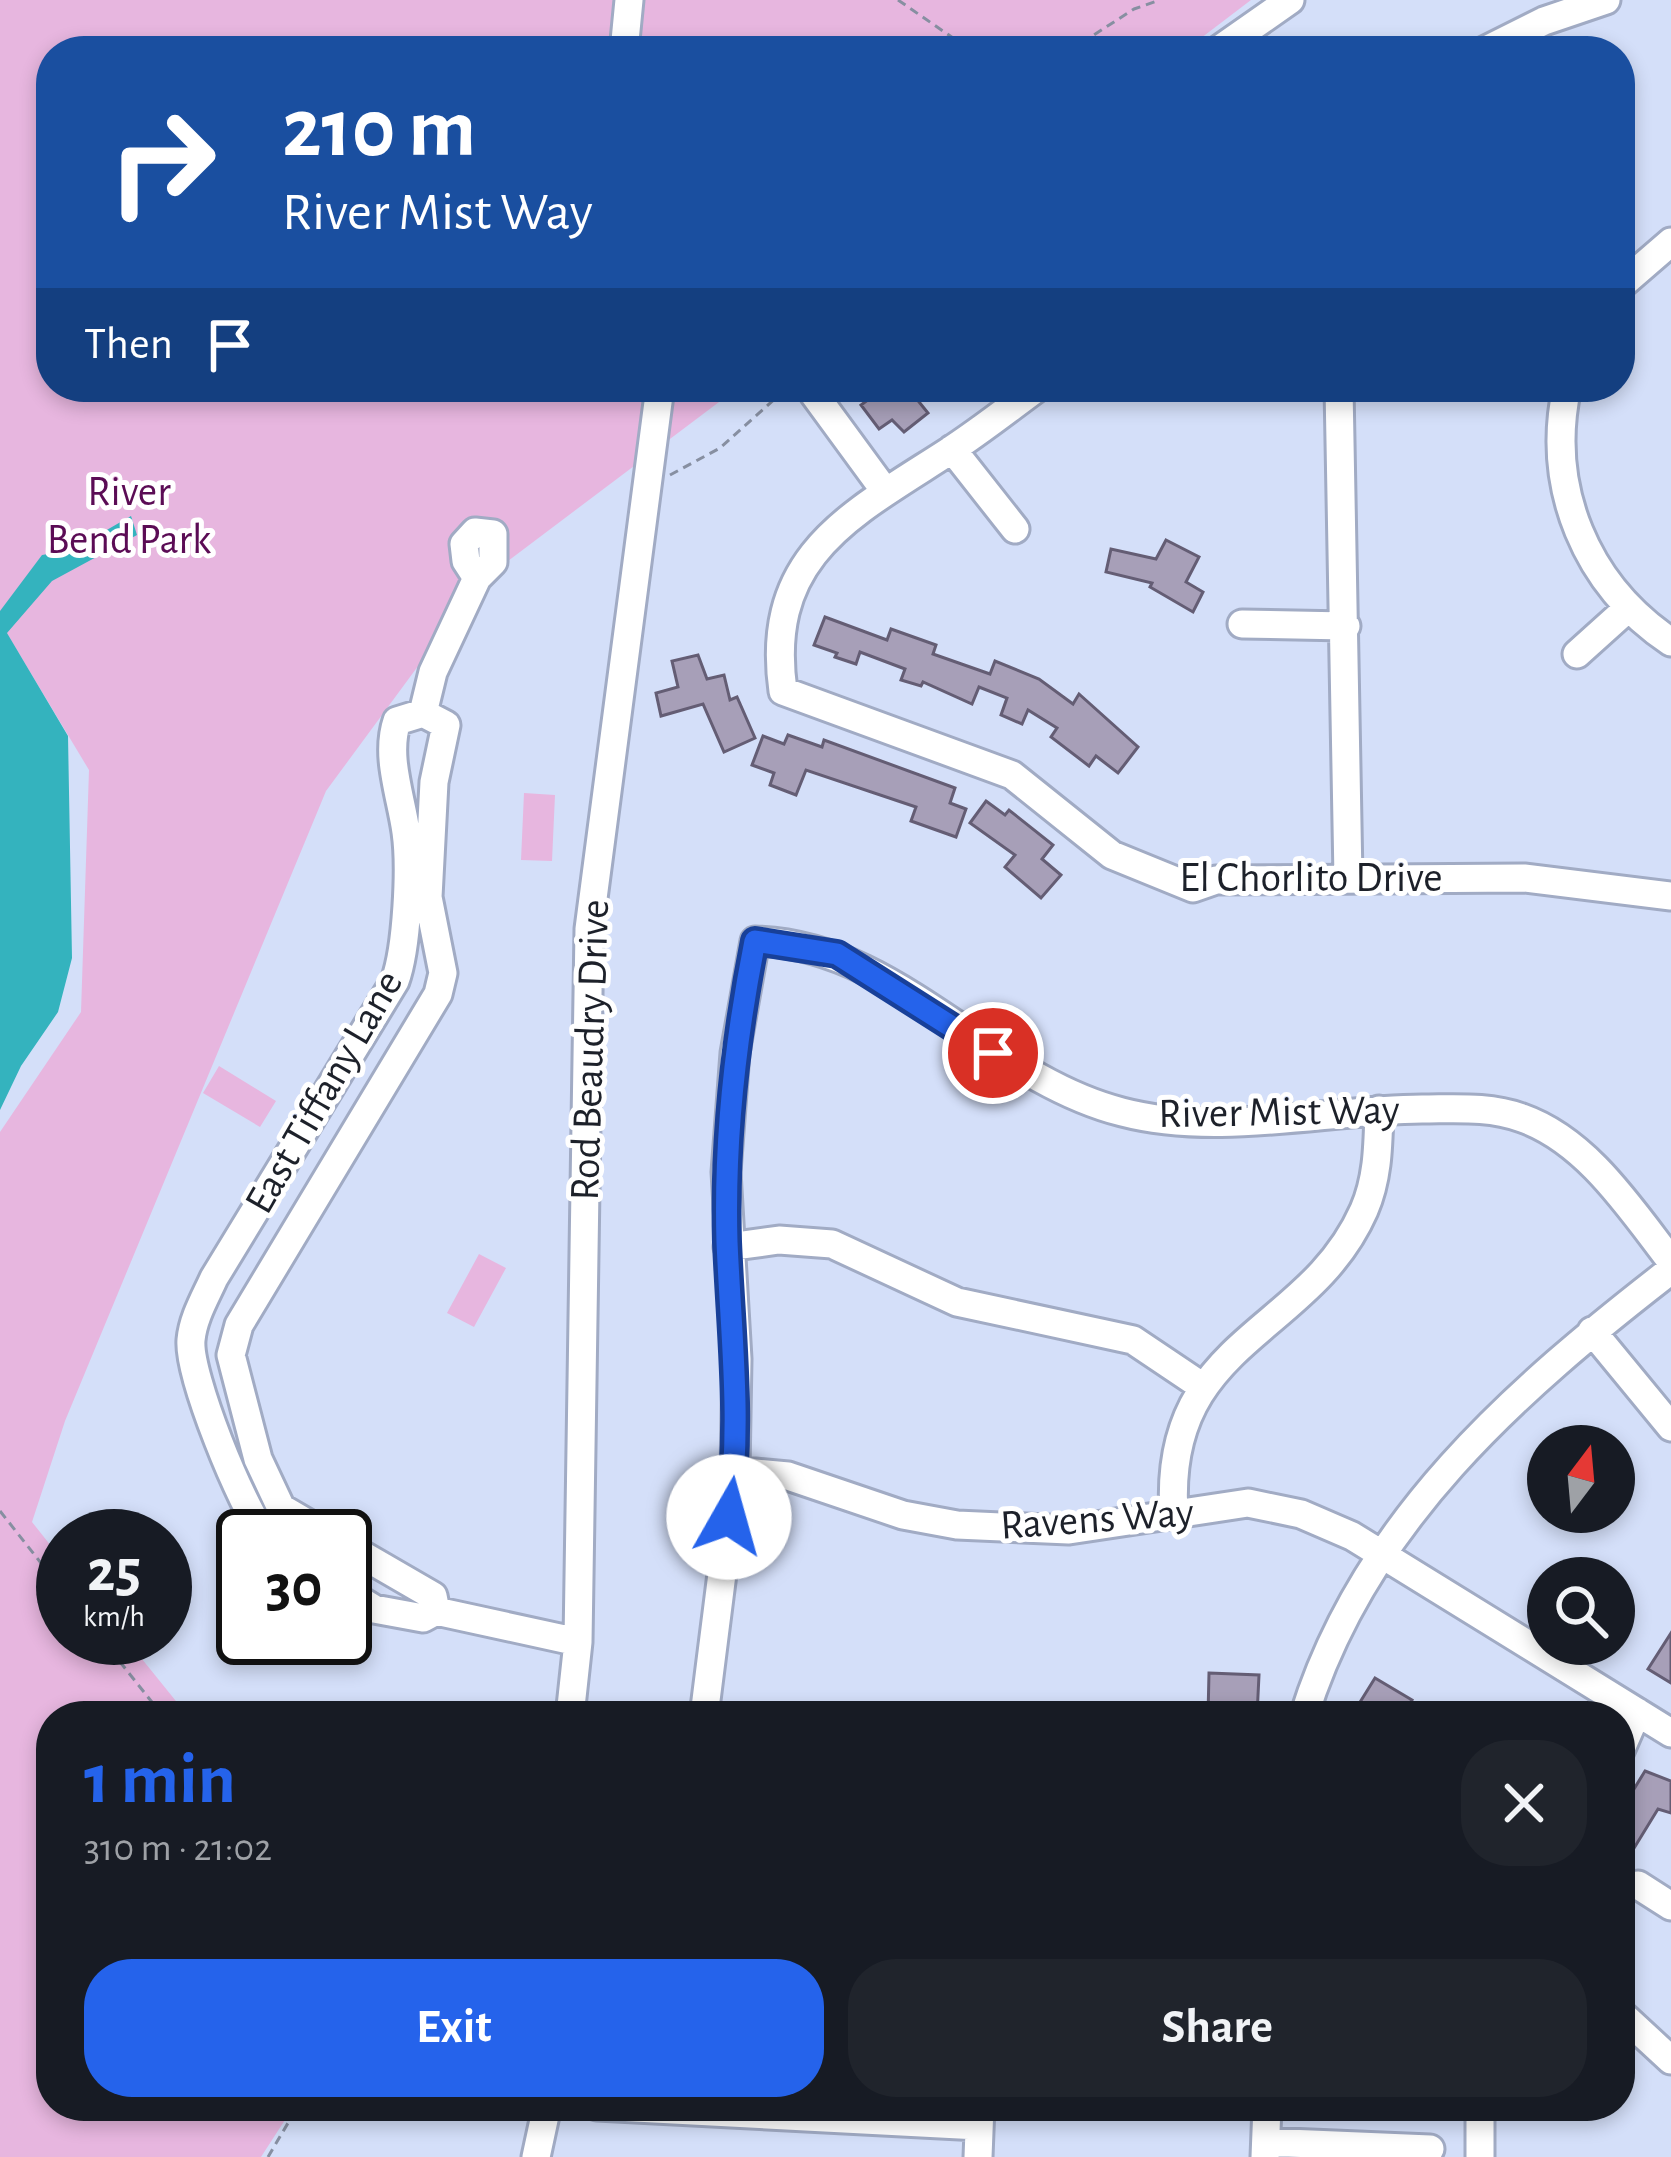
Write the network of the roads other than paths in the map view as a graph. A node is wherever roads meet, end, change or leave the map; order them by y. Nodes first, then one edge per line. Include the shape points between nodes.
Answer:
1 (629, 0) edge
2 (1290, 0) edge
3 (1606, 0) edge
4 (625, 36) edge
5 (1238, 36) edge
6 (1514, 36) edge
7 (1671, 242) edge
8 (1635, 273) edge
9 (658, 402) edge
10 (811, 402) edge
11 (1017, 402) edge
12 (1339, 402) edge
13 (1565, 402) edge
14 (952, 449) junction
15 (885, 491) junction
16 (1015, 529) dead end
17 (477, 578) dead end
18 (1627, 609) junction
19 (1242, 624) dead end
20 (1346, 626) junction
21 (1671, 642) edge
22 (1577, 654) dead end
23 (423, 713) junction
24 (1348, 878) junction
25 (1671, 896) edge
26 (377, 1014) junction
27 (415, 1037) junction
28 (1378, 1110) junction
29 (728, 1247) junction
30 (1671, 1266) edge
31 (1592, 1331) junction
32 (1203, 1387) junction
33 (1671, 1427) edge
34 (735, 1472) junction
35 (251, 1509) edge
36 (283, 1509) edge
37 (1174, 1514) junction
38 (1383, 1556) junction
39 (372, 1561) edge
40 (372, 1609) edge
41 (436, 1611) junction
42 (578, 1642) junction
43 (571, 1701) edge
44 (706, 1701) edge
45 (1310, 1701) edge
46 (1619, 1701) edge
47 (1637, 1712) joint
48 (1635, 1717) edge
49 (1671, 1733) edge
50 (1638, 1885) dead end
51 (1671, 1906) edge
52 (1635, 2027) edge
53 (1671, 2060) edge
54 (544, 2121) edge
55 (979, 2121) edge
56 (1480, 2121) edge
57 (1430, 2149) dead end
58 (1265, 2150) edge
59 (536, 2157) edge
60 (978, 2157) edge
61 (1480, 2157) edge

1 - 4 street
2 - 5 street
3 - 6 street
7 - 8 street
9 - 42 street, Rod Beaudry Drive via 589,928
10 - 15 street
11 - 14 street
12 - 20 street
13 - 18 street via 1560,437 1569,506 1589,556
14 - 15 street
14 - 16 street
15 - 24 street, El Chorlito Drive via 802,565 779,641 783,691 1012,775 1112,855 1164,880 1193,887
17 - 23 street
18 - 21 street
18 - 22 street
19 - 20 street
20 - 24 street
23 - 26 street, East Tiffany Lane via 397,722 390,742 410,861 405,954
23 - 27 street, East Tiffany Lane via 446,725 434,782 428,897 443,973
24 - 25 street, El Chorlito Drive via 1559,879
26 - 27 street
26 - 35 street, East Tiffany Lane via 194,1321 196,1375
27 - 36 street, East Tiffany Lane via 239,1325 231,1355 258,1459
28 - 29 street, River Mist Way via 1198,1122 1111,1109 1026,1075 837,954 755,941 729,1112
28 - 30 street, River Mist Way via 1496,1110 1545,1129 1586,1159
28 - 32 street via 1373,1184 1348,1238
29 - 32 street via 832,1244 957,1302 1133,1340
29 - 34 street, River Mist Way
30 - 31 street
31 - 33 street
31 - 38 street via 1452,1460
32 - 37 street via 1174,1452
34 - 37 street, Ravens Way via 788,1476 957,1526 1069,1530
34 - 44 street, River Mist Way
37 - 38 street, Ravens Way via 1248,1503 1277,1508 1327,1523
38 - 45 street via 1339,1625
38 - 46 street, Ravens Way
39 - 41 street via 433,1596
40 - 41 street via 423,1618
41 - 42 street
42 - 43 street, Rod Beaudry Drive
47 - 48 street
47 - 49 street, Ravens Way
50 - 51 street
52 - 53 street
54 - 59 street
55 - 60 street
56 - 61 street
57 - 58 street

